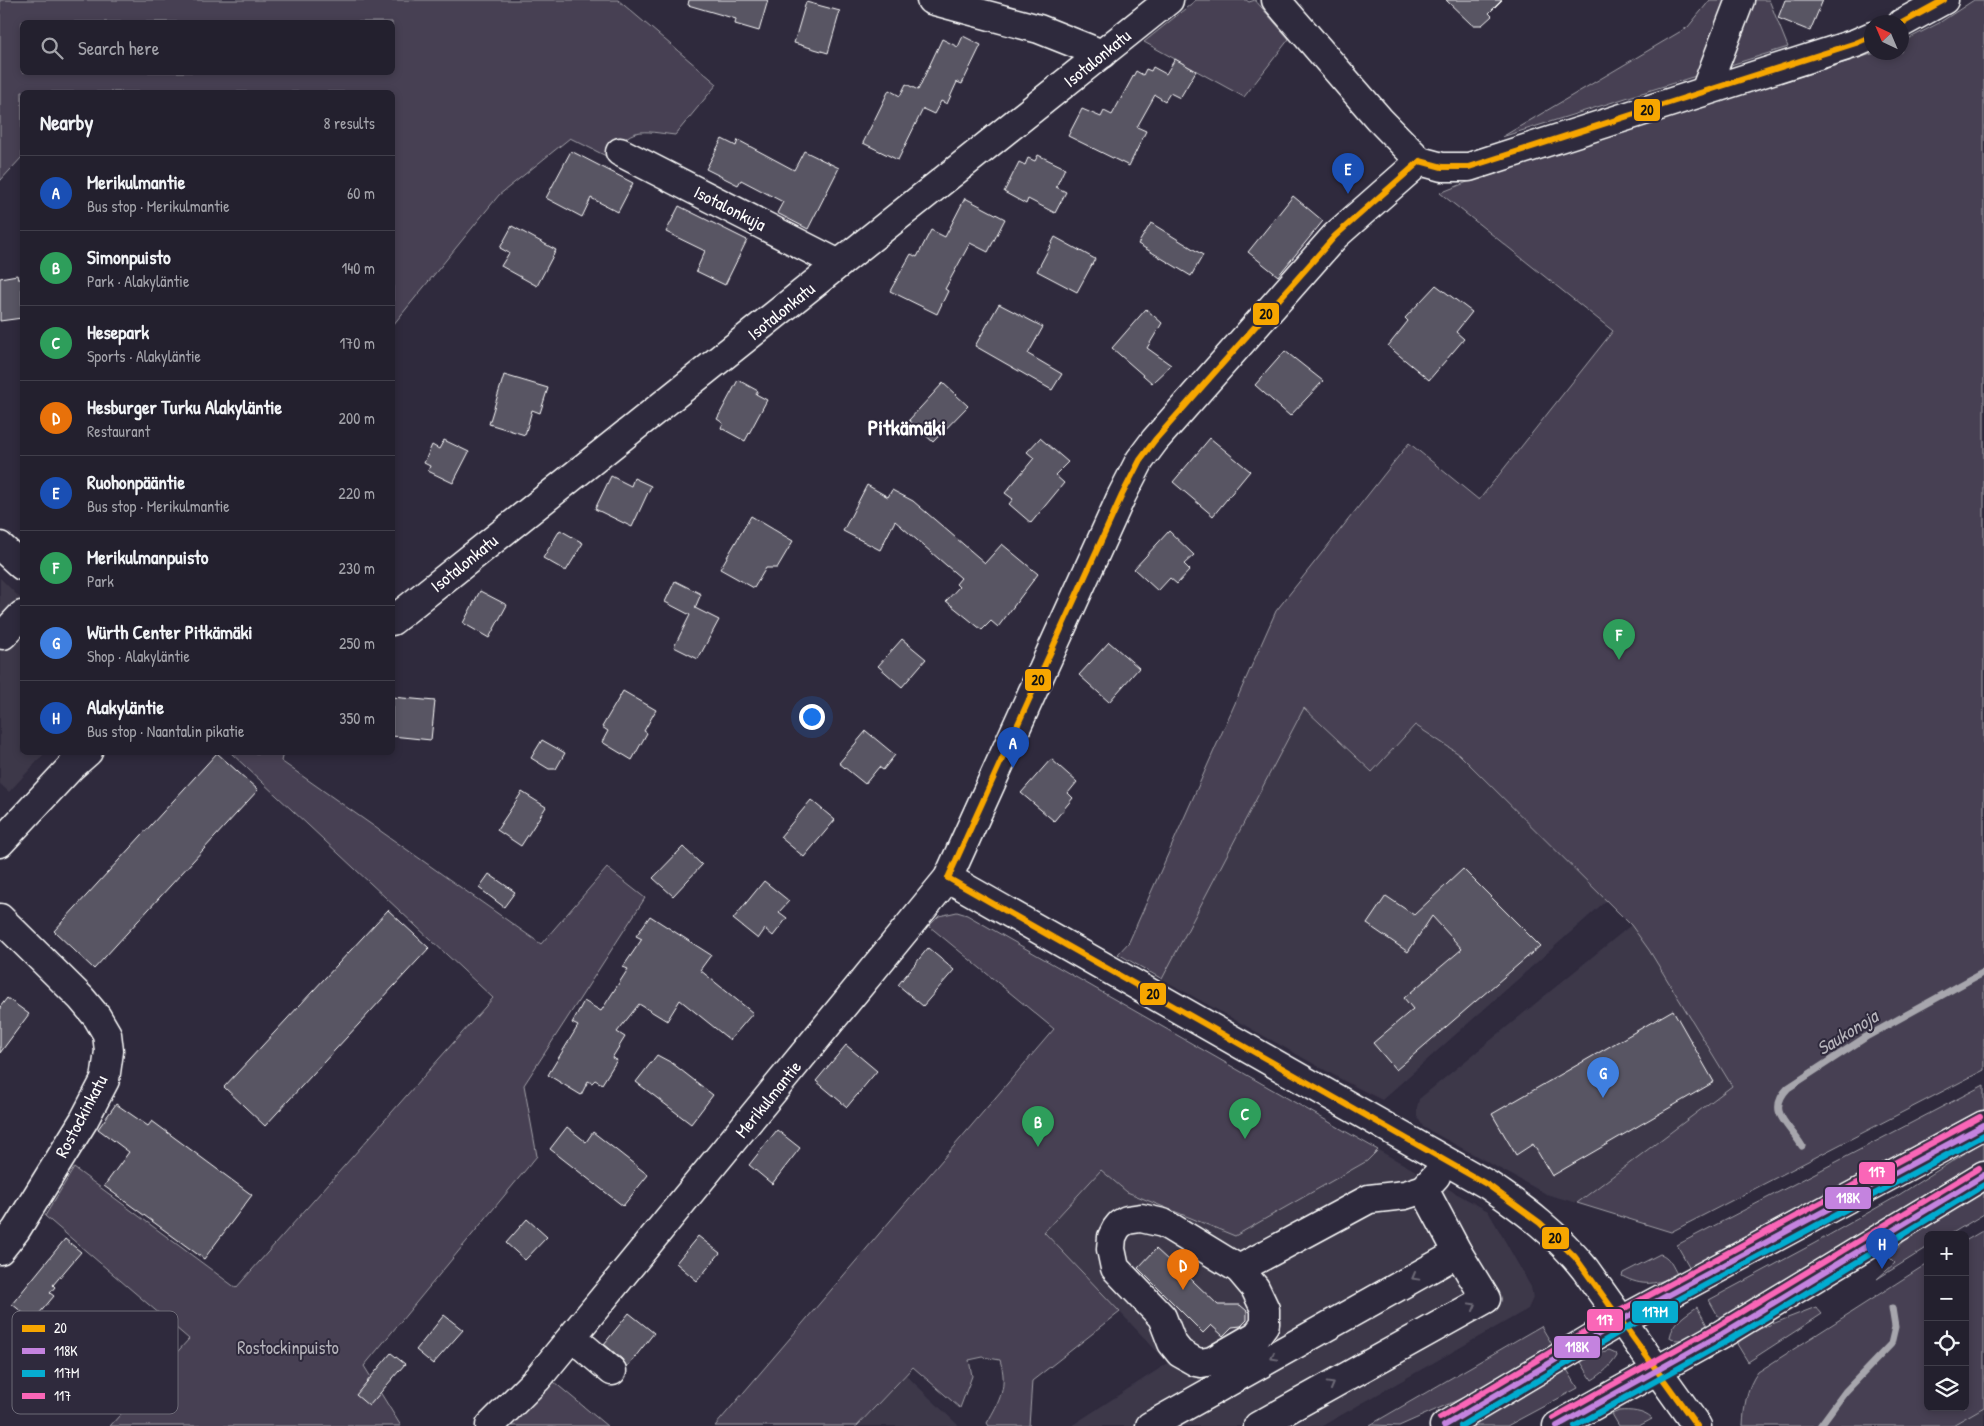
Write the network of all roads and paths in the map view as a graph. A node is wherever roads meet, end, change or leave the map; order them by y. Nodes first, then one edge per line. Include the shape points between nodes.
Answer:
1 (931, 0) edge
2 (1169, 0) edge
3 (1276, 0) edge
4 (1740, 0) edge
5 (1944, 0) edge
6 (1909, 19) edge
7 (1864, 40) edge
8 (1102, 54) junction
9 (1705, 91) junction
10 (620, 152) dead end
11 (1420, 161) junction
12 (839, 264) junction
13 (0, 546) edge
14 (20, 564) edge
15 (20, 617) edge
16 (395, 619) edge
17 (0, 632) edge
18 (85, 755) edge
19 (0, 842) edge
20 (948, 878) junction
21 (0, 918) edge
22 (1984, 1124) edge
23 (1446, 1161) junction
24 (1984, 1175) edge
25 (1424, 1189) junction
26 (0, 1250) edge
27 (1458, 1253) junction
28 (1239, 1270) junction
29 (1622, 1320) junction
30 (572, 1337) junction
31 (1657, 1370) junction
32 (612, 1371) dead end
33 (490, 1426) edge
34 (1150, 1426) edge
35 (1258, 1426) edge
36 (1444, 1426) edge
37 (1557, 1426) edge
38 (1697, 1426) edge

1 - 8 main road via 1039,29
2 - 8 main road, Isotalonkatu
3 - 11 main road via 1379,119
4 - 9 main road
5 - 6 main road
7 - 9 main road
8 - 12 main road, Isotalonkatu
9 - 11 main road via 1469,167 1442,167
10 - 12 main road, Isotalonkuja
11 - 20 main road, Merikulmantie via 1335,236 1140,460
12 - 16 main road, Isotalonkatu
13 - 14 main road
15 - 17 main road via 3,635
18 - 19 main road
20 - 23 main road
20 - 30 main road, Merikulmantie
21 - 26 main road, Rostockinkatu via 98,1017 107,1034 109,1051 105,1080 84,1120 16,1230
22 - 29 main road
23 - 25 main road
23 - 29 main road via 1512,1202 1551,1233 1574,1255
24 - 31 main road
25 - 27 main road
25 - 28 main road via 1405,1195 1369,1199
27 -> 34 main road
35 -> 27 main road via 1486,1299
28 - 28 main road via 1172,1228 1155,1221 1127,1220 1120,1224 1112,1237 1111,1254 1117,1271 1162,1317 1180,1353 1201,1363 1212,1361 1252,1338 1265,1324 1265,1309 1260,1298
29 - 31 main road
29 - 36 main road
30 - 32 main road
30 - 33 main road, Merikulmantie via 538,1378
31 - 37 main road
31 - 38 main road

